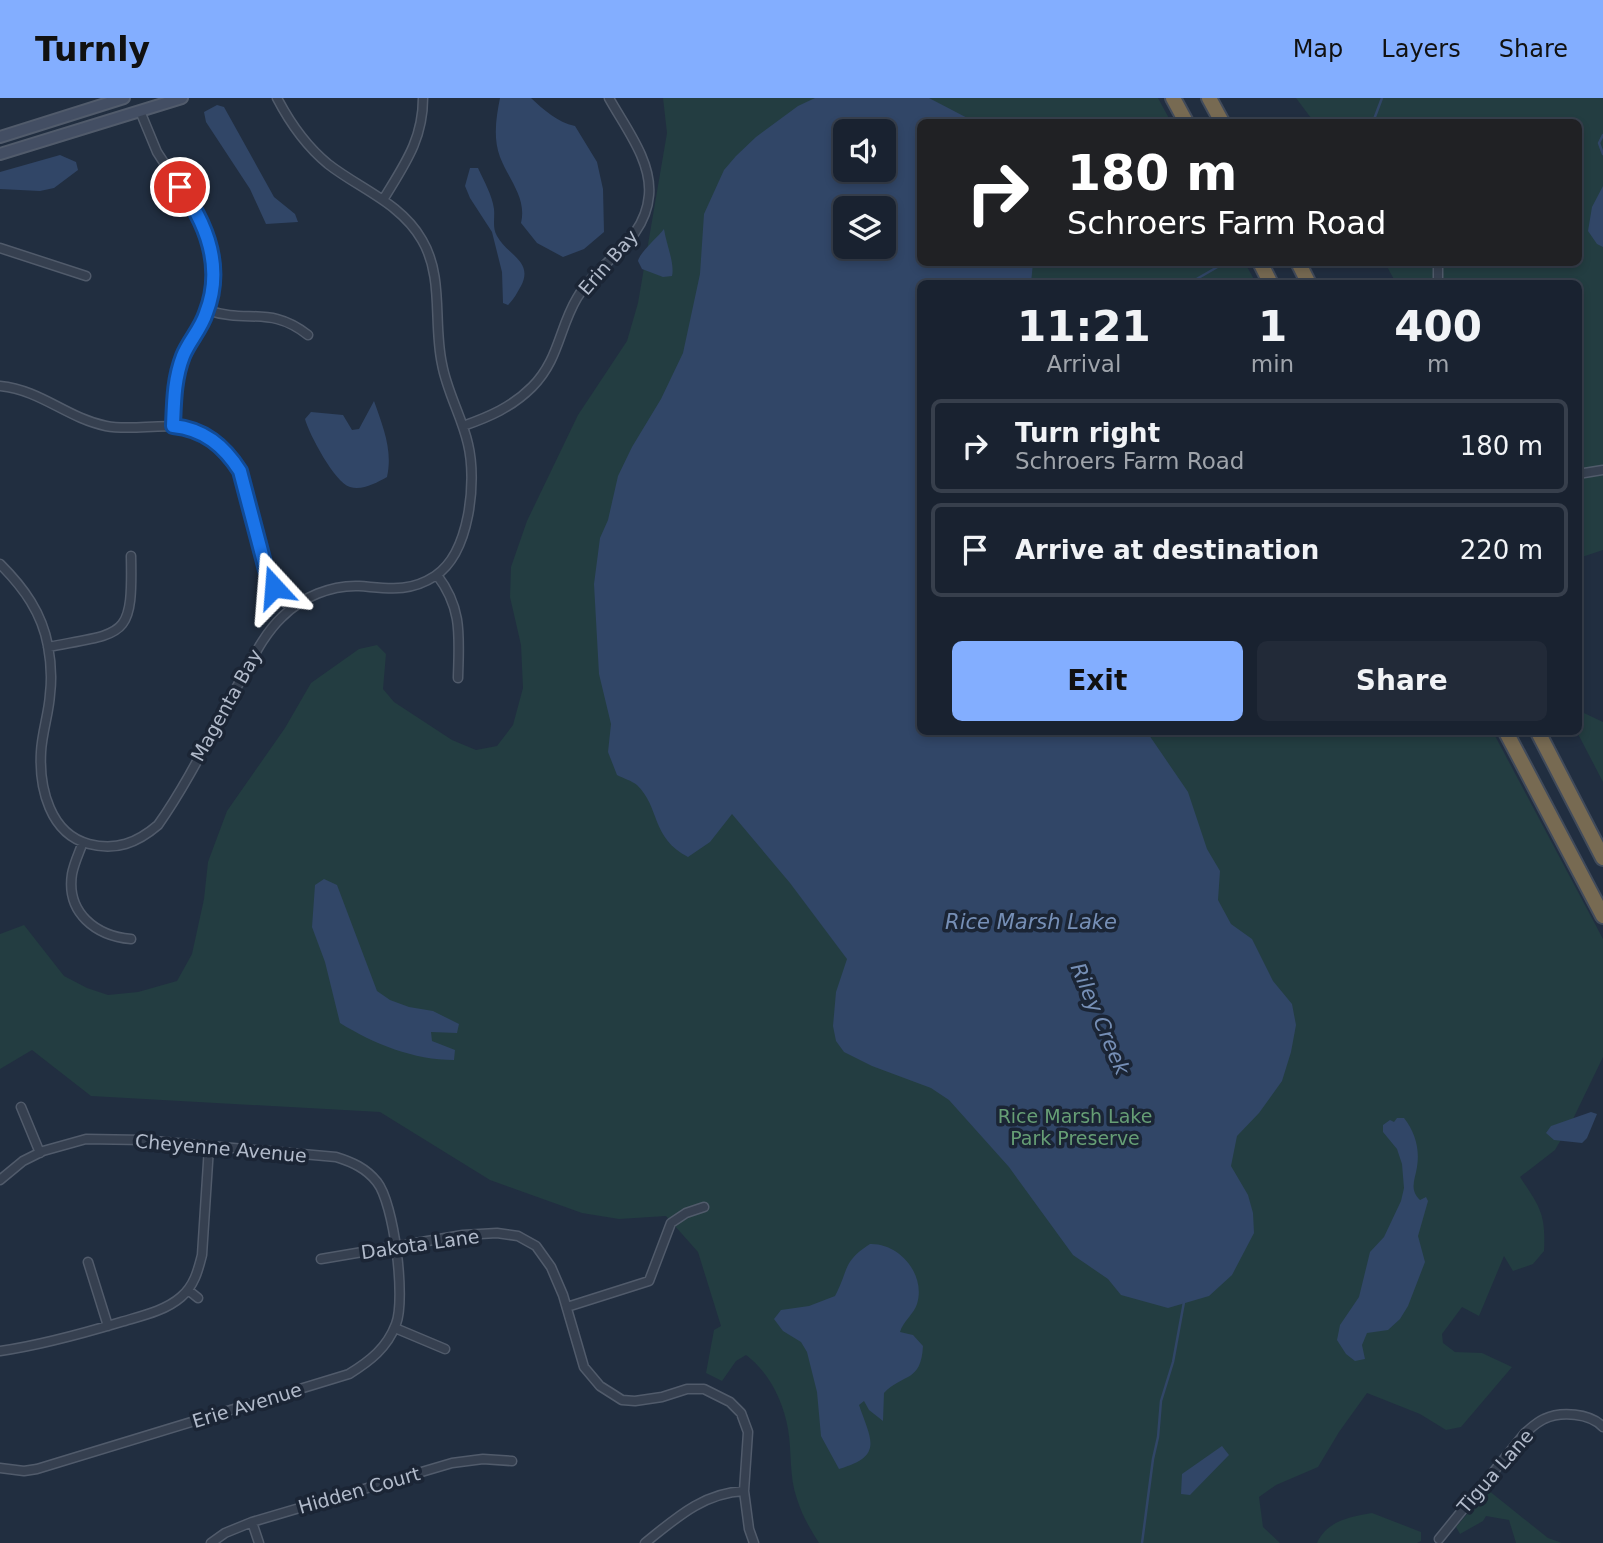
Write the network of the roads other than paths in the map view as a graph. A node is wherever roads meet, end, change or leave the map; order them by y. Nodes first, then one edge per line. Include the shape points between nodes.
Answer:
1 (124, 98) edge
2 (182, 98) edge
3 (277, 98) edge
4 (424, 98) edge
5 (609, 98) edge
6 (1173, 98) edge
7 (1209, 98) edge
8 (140, 111) junction
9 (1184, 119) edge
10 (1220, 119) edge
11 (0, 136) edge
12 (0, 154) edge
13 (383, 200) junction
14 (0, 248) edge
15 (86, 276) dead end
16 (207, 310) junction
17 (308, 335) dead end
18 (0, 386) edge
19 (173, 426) junction
20 (463, 426) junction
21 (1603, 470) edge
22 (1582, 473) edge
23 (131, 556) dead end
24 (0, 564) edge
25 (437, 575) junction
26 (291, 608) junction
27 (48, 647) junction
28 (458, 678) dead end
29 (1508, 735) edge
30 (1540, 735) edge
31 (83, 842) junction
32 (1603, 858) edge
33 (1603, 916) edge
34 (131, 939) dead end
35 (21, 1107) dead end
36 (209, 1147) junction
37 (40, 1153) junction
38 (0, 1180) edge
39 (704, 1207) dead end
40 (395, 1246) junction
41 (321, 1259) dead end
42 (88, 1262) dead end
43 (188, 1290) junction
44 (198, 1298) dead end
45 (567, 1307) junction
46 (108, 1326) junction
47 (395, 1328) junction
48 (445, 1349) dead end
49 (0, 1351) edge
50 (1601, 1425) edge
51 (512, 1461) dead end
52 (0, 1468) edge
53 (744, 1491) junction
54 (252, 1522) junction
55 (1439, 1539) dead end
56 (211, 1543) edge
57 (259, 1543) edge
58 (645, 1543) edge
59 (754, 1543) edge

1 - 11 main road
2 - 8 main road
3 - 13 street, Magenta Bay via 311,148
4 - 13 street via 415,144
5 - 20 street, Erin Bay via 645,166 649,195 641,224 576,299 554,357 533,386 505,409
6 - 9 highway
7 - 10 highway
8 - 12 main road
8 - 16 street via 157,152 209,238 213,275
13 - 20 street, Magenta Bay via 413,226 429,255 442,364
14 - 15 street
16 - 17 street via 227,316 275,317
16 - 19 street via 178,371
18 - 19 street via 32,393 104,426
19 - 26 street via 211,438 232,459 245,486 266,570
20 - 25 street, Magenta Bay via 472,474 465,526 455,554
21 - 22 street
23 - 27 street via 131,609 121,628 105,636
24 - 27 street via 35,608
25 - 26 street, Magenta Bay via 398,590 357,586 322,592
25 - 28 street via 450,594 458,621
26 - 31 street, Magenta Bay via 262,642 158,825 123,845
27 - 31 street, Magenta Bay via 52,672 41,776 51,813
29 - 33 highway
30 - 32 highway
31 - 34 street via 71,887 80,914 100,932
35 - 37 street
36 - 37 street, Cheyenne Avenue via 86,1139
36 - 40 street, Cheyenne Avenue via 352,1162 378,1183 387,1200
36 - 43 street via 202,1255
37 - 38 street, Cheyenne Avenue
39 - 45 street via 671,1223 649,1281
40 - 41 street, Dakota Lane
40 - 45 street, Dakota Lane via 474,1234 518,1236 536,1245 551,1267
40 - 47 street, Erie Avenue via 401,1298
42 - 46 street
43 - 44 street
43 - 46 street via 166,1307
45 - 53 street, Dakota Lane via 584,1367 610,1394 635,1401 701,1389 717,1394 741,1413 748,1432
46 - 49 street via 47,1344
47 - 48 street
47 - 52 street, Erie Avenue via 370,1362 349,1374 37,1469
50 - 55 street, Tigua Lane via 1563,1414 1543,1419 1525,1433
51 - 54 street, Hidden Court via 452,1463
53 - 58 street via 697,1503
53 - 59 street, Dakota Lane
54 - 56 street, Hidden Court
54 - 57 street

